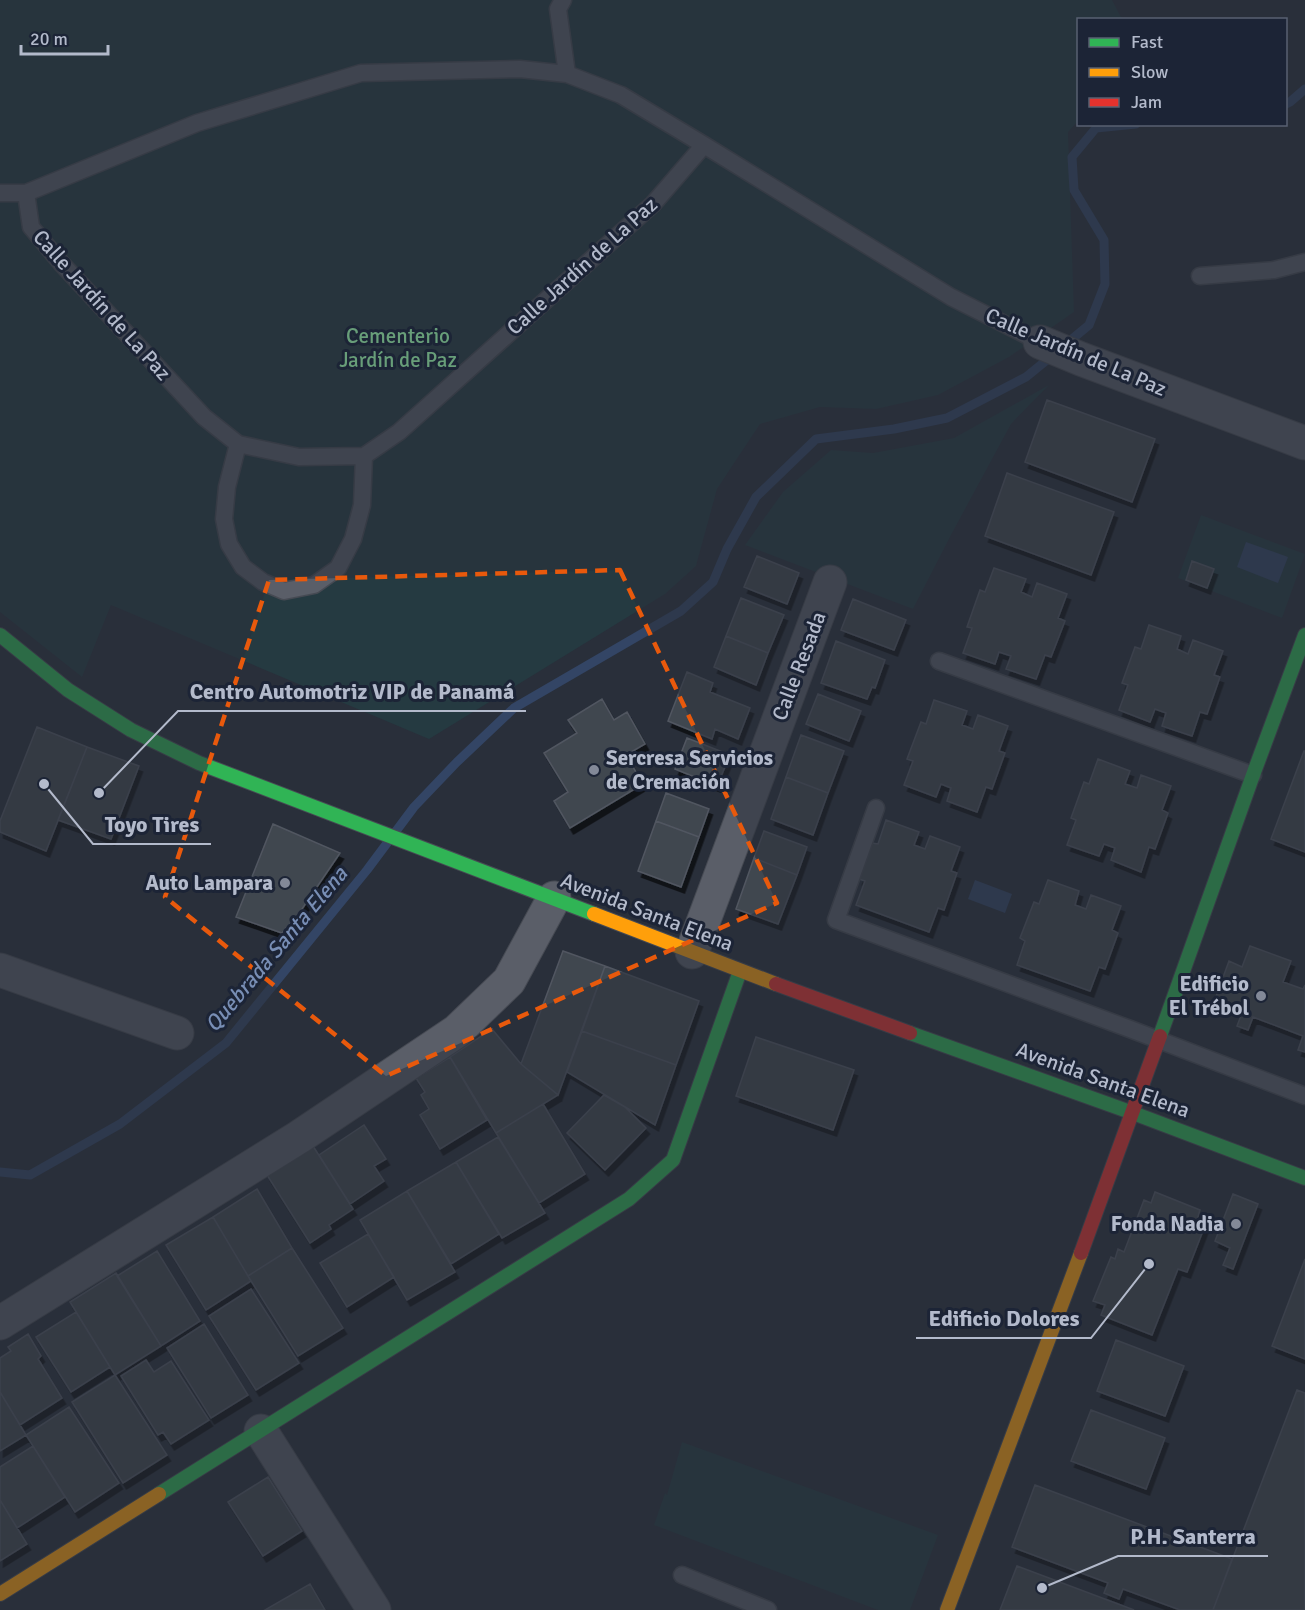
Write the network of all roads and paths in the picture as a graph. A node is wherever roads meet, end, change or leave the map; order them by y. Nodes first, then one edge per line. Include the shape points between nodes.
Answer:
1 (557, 3) edge
2 (567, 74) junction
3 (704, 145) junction
4 (0, 193) edge
5 (26, 193) junction
6 (1305, 262) edge
7 (1200, 276) dead end
8 (1040, 342) joint
9 (1305, 443) edge
10 (238, 444) junction
11 (364, 456) junction
12 (830, 582) dead end
13 (1305, 634) edge
14 (0, 635) edge
15 (939, 661) dead end
16 (1253, 775) junction
17 (876, 808) dead end
18 (554, 898) junction
19 (692, 952) junction
20 (0, 970) edge
21 (740, 971) junction
22 (177, 1033) dead end
23 (1160, 1040) junction
24 (1305, 1096) edge
25 (1133, 1113) junction
26 (1305, 1178) edge
27 (0, 1323) edge
28 (261, 1431) junction
29 (682, 1575) dead end
30 (0, 1594) edge
31 (374, 1610) edge
32 (768, 1610) edge
33 (947, 1610) edge

1 - 2 lane
2 - 3 lane, Calle Jardín de La Paz via 621,95
2 - 5 lane, Calle Jardín de La Paz via 520,69 361,73 197,123
3 - 8 lane, Calle Jardín de La Paz via 951,297
3 - 11 lane, Calle Jardín de La Paz via 653,204 399,432
4 - 5 lane
5 - 10 lane, Calle Jardín de La Paz via 31,227 61,263 204,417
6 - 7 lane via 1274,270
8 - 9 street, Calle Jardín de La Paz
10 - 11 lane, Calle Jardín de La Paz via 299,457
10 - 11 lane via 224,519 230,544 243,567 284,591 314,585 338,568 353,539 362,505
12 - 19 street, Calle Resada
13 - 16 street
14 - 18 street, Avenida Santa Elena via 68,690 131,730 199,763
15 - 16 lane
16 - 23 street
17 - 23 lane via 836,920
18 - 19 street, Avenida Santa Elena
18 - 27 street via 509,981 457,1031 299,1137
19 - 21 street, Avenida Santa Elena
20 - 22 street
21 - 25 street, Avenida Santa Elena
21 - 28 street via 673,1160 629,1199
23 - 24 lane
23 - 25 street
25 - 26 street, Avenida Santa Elena
25 - 33 street
28 - 30 street
28 - 31 street
29 - 32 lane

